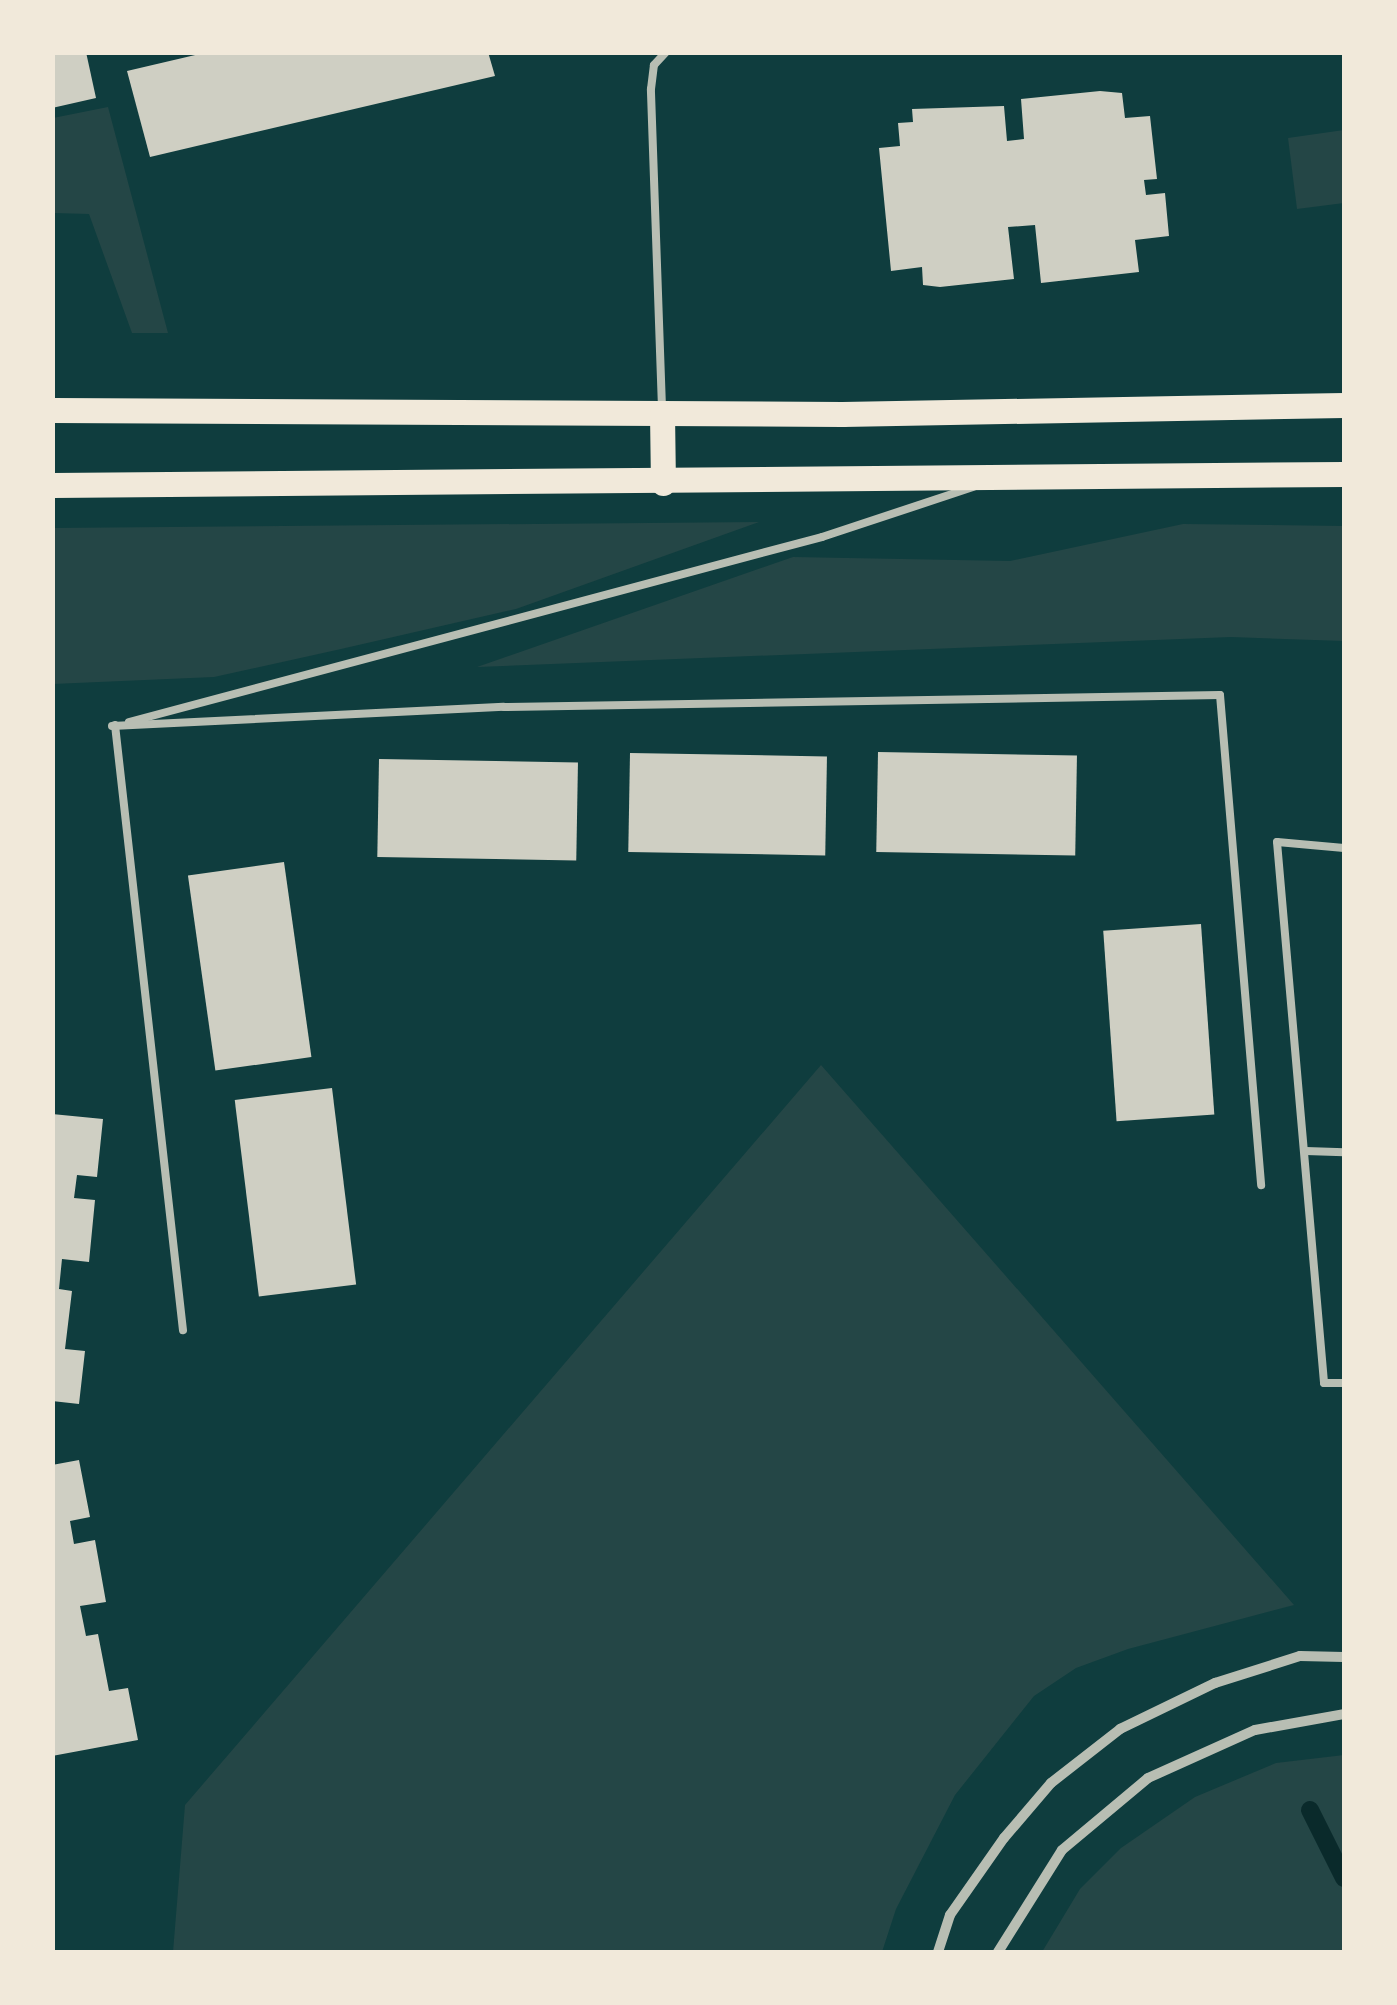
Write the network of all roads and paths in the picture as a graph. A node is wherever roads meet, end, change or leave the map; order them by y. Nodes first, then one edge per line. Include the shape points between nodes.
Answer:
1 (666, 52) edge
2 (1344, 405) edge
3 (52, 410) edge
4 (662, 412) junction
5 (1344, 474) edge
6 (991, 481) junction
7 (663, 482) junction
8 (52, 485) edge
9 (112, 726) junction
10 (1344, 848) edge
11 (1306, 1151) junction
12 (1344, 1152) edge
13 (1261, 1185) dead end
14 (183, 1330) dead end
15 (1344, 1383) edge
16 (1344, 1658) edge
17 (1344, 1714) edge
18 (938, 1952) edge
19 (998, 1952) edge

1 - 4 lane via 654,65 651,88
2 - 4 main road
3 - 4 main road
4 - 7 main road
5 - 6 main road
6 - 7 main road
6 - 9 lane via 822,537
7 - 8 main road
9 - 13 lane via 504,706 1220,695
9 - 14 lane
10 - 11 lane via 1277,842
11 - 12 lane
11 - 15 lane via 1324,1383
16 - 18 street via 1300,1656 1214,1683 1120,1730 1051,1783 1004,1838 950,1916
17 - 19 street via 1255,1730 1148,1778 1062,1850

